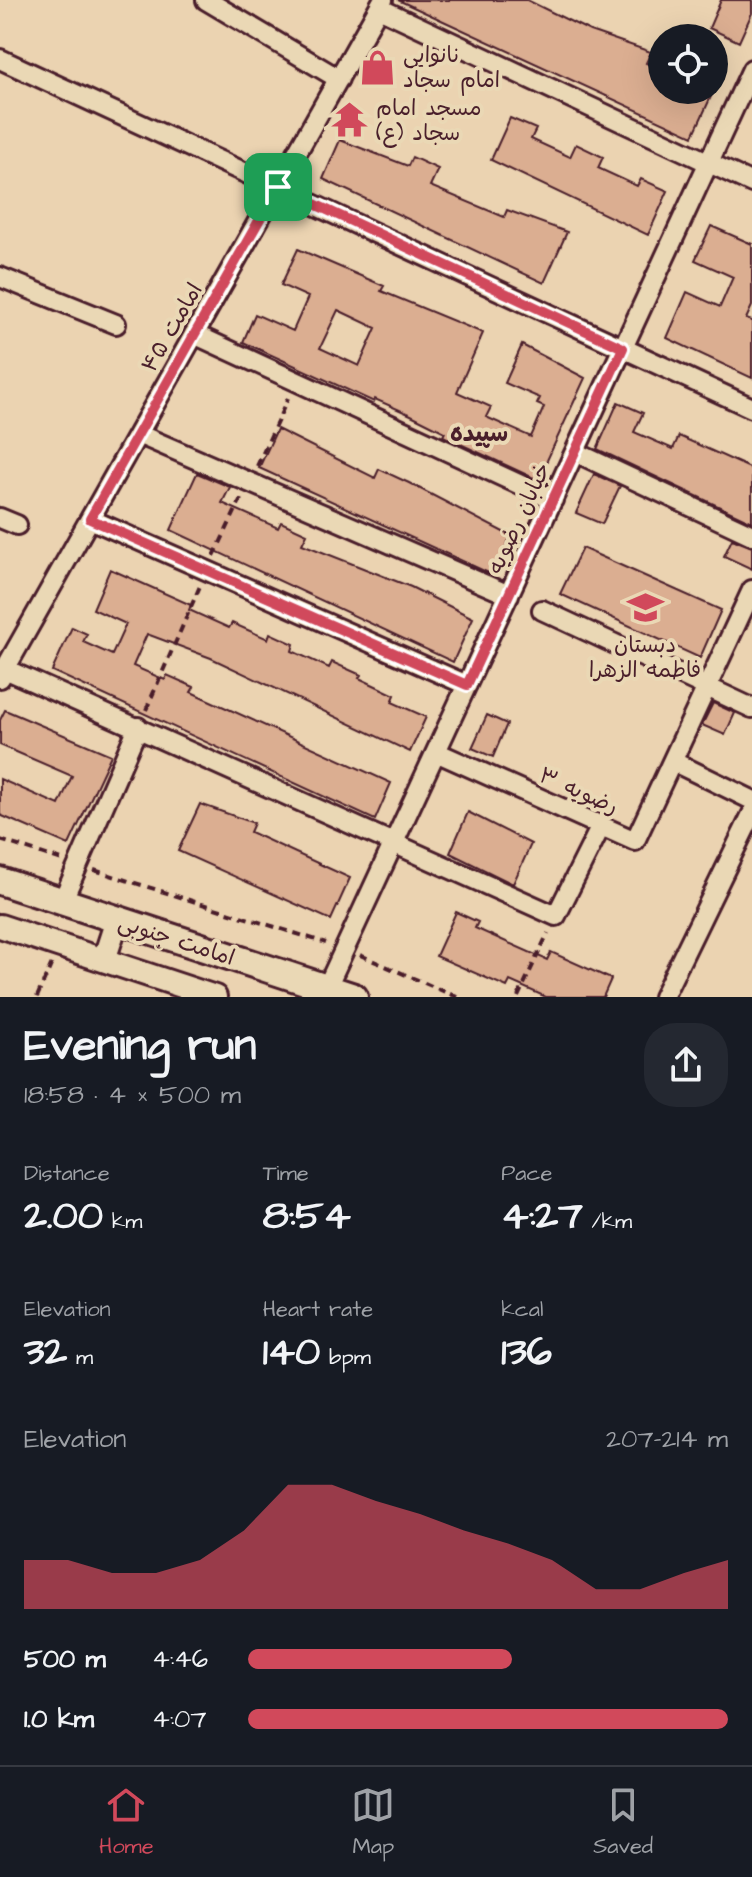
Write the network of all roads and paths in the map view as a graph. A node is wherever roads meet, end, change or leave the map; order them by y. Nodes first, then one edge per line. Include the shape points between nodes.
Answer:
1 (206, 0) edge
2 (381, 4) edge
3 (0, 59) edge
4 (752, 69) edge
5 (339, 79) junction
6 (710, 161) junction
7 (752, 183) edge
8 (278, 187) junction
9 (0, 277) edge
10 (116, 324) dead end
11 (194, 334) junction
12 (623, 348) junction
13 (752, 408) edge
14 (138, 434) junction
15 (575, 452) junction
16 (553, 500) junction
17 (90, 519) junction
18 (752, 535) edge
19 (509, 595) junction
20 (750, 599) edge
21 (542, 610) dead end
22 (2, 673) edge
23 (467, 685) junction
24 (709, 687) junction
25 (752, 708) edge
26 (138, 727) junction
27 (436, 752) junction
28 (674, 762) junction
29 (752, 812) edge
30 (601, 826) junction
31 (0, 840) edge
32 (394, 841) junction
33 (79, 865) junction
34 (0, 881) edge
35 (62, 902) junction
36 (556, 916) junction
37 (117, 920) junction
38 (0, 926) edge
39 (59, 946) junction
40 (345, 949) junction
41 (104, 960) junction
42 (325, 992) edge
43 (670, 995) edge
44 (37, 997) edge
45 (215, 997) edge
46 (354, 997) edge
47 (457, 997) edge
48 (518, 997) edge

1 - 5 street
2 - 5 street, امامت ۴۵
2 - 6 street
3 - 8 street
4 - 6 street, خیابان رضویه
5 - 8 street, امامت ۴۵
6 - 7 street
6 - 12 street, خیابان رضویه
8 - 11 street, امامت ۴۵
8 - 12 street
9 - 10 street
11 - 14 street, امامت ۴۵
11 - 16 street
12 - 13 street
12 - 15 street, خیابان رضویه
14 - 17 street, امامت ۴۵
14 - 19 street
15 - 16 street, خیابان رضویه
15 - 18 street
16 - 19 street, خیابان رضویه
17 - 22 street, امامت ۴۵
17 - 23 street
19 - 23 street, خیابان رضویه
20 - 24 street, رضویه ۳
21 - 24 street
22 - 26 street
23 - 27 street, خیابان رضویه
24 - 25 street
24 - 28 street, رضویه ۳
26 - 32 street
26 - 33 street
27 - 30 street, رضویه ۳
27 - 32 street, خیابان رضویه
28 - 29 street
28 - 30 street, رضویه ۳ via 635,841
29 - 43 street
30 - 36 street
31 - 33 path
32 - 36 street
32 - 40 street, خیابان رضویه
33 - 35 street
33 - 40 path
34 - 35 main road, امامت جنوبی
35 - 37 main road, امامت جنوبی
36 - 48 path
37 - 41 street
37 - 42 main road, امامت جنوبی
38 - 39 street
39 - 41 street
39 - 44 path
40 - 42 street, خیابان رضویه
40 - 47 path
41 - 45 street
42 - 46 main road, امامت جنوبی

